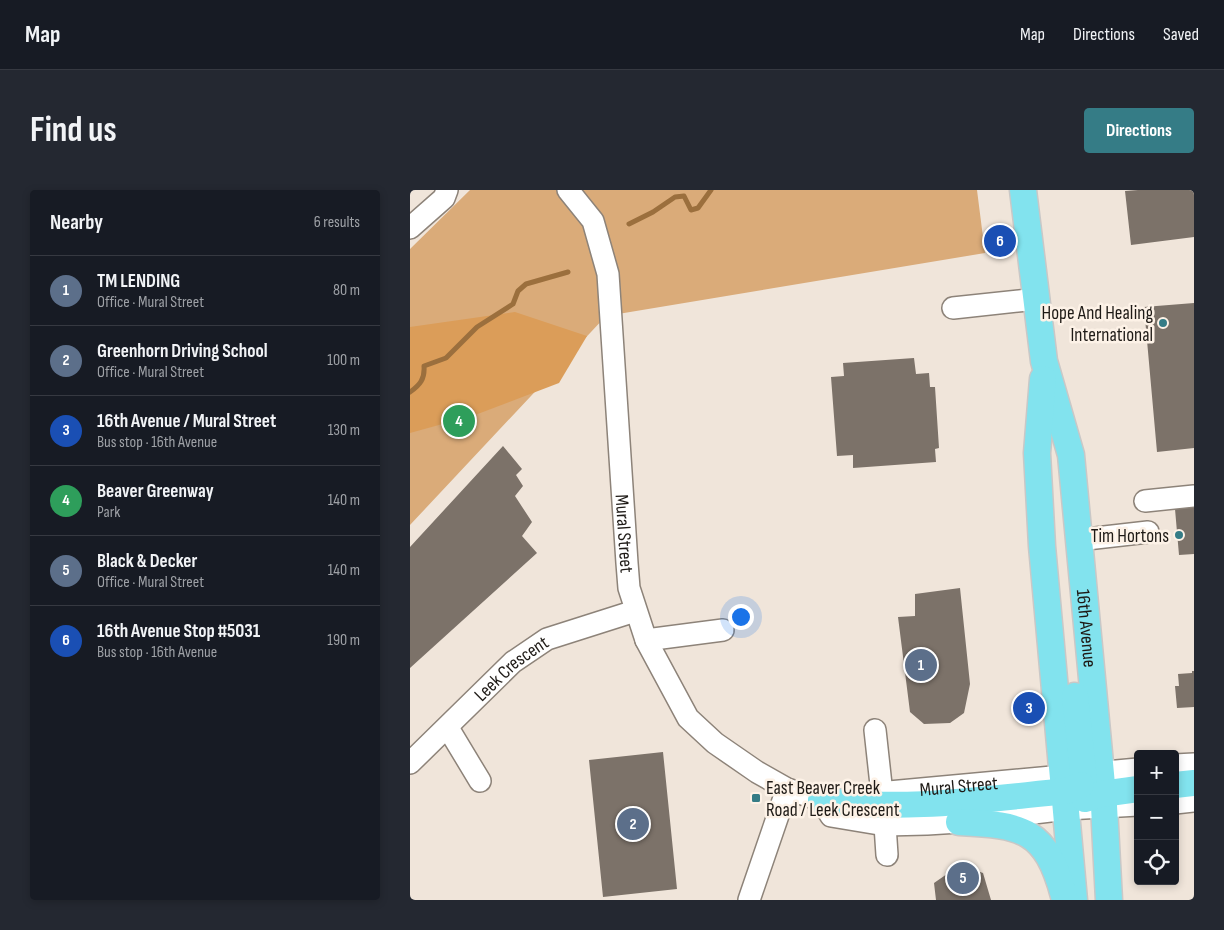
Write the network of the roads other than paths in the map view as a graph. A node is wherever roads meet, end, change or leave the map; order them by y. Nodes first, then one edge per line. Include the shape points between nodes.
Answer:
1 (447, 190) edge
2 (568, 190) edge
3 (1023, 190) edge
4 (410, 228) edge
5 (1037, 299) junction
6 (953, 308) dead end
7 (1044, 361) junction
8 (1194, 496) edge
9 (1145, 501) dead end
10 (1148, 532) dead end
11 (1078, 540) junction
12 (635, 611) junction
13 (723, 630) dead end
14 (646, 640) junction
15 (448, 728) junction
16 (875, 730) dead end
17 (410, 763) edge
18 (1194, 764) edge
19 (1179, 766) edge
20 (1134, 771) edge
21 (480, 781) dead end
22 (1194, 783) edge
23 (1179, 785) edge
24 (787, 789) junction
25 (1085, 789) junction
26 (1134, 789) edge
27 (882, 794) junction
28 (821, 800) junction
29 (1194, 801) edge
30 (1179, 803) edge
31 (1134, 804) edge
32 (959, 822) junction
33 (885, 825) junction
34 (887, 855) dead end
35 (749, 900) edge
36 (1065, 900) edge
37 (1074, 900) edge
38 (1109, 900) edge

1 - 4 street via 444,198
2 - 12 street, Mural Street via 593,221 608,274 629,588
3 - 5 main road, 16th Avenue
5 - 6 street
5 - 7 main road, 16th Avenue
7 - 11 main road, 16th Avenue via 1071,455
7 - 25 main road, 16th Avenue via 1037,454 1042,546
8 - 9 street
10 - 11 street
11 - 25 main road, 16th Avenue
12 - 14 street, Mural Street
12 - 15 street, Leek Crescent via 546,639 513,662
13 - 14 street
14 - 24 street, Mural Street via 688,718 714,743
15 - 17 street, Leek Crescent
15 - 21 street
16 - 27 street
18 - 19 street
20 - 25 street
22 - 23 main road
24 - 28 street, Mural Street
24 - 35 street
25 - 26 main road
25 - 27 street, Mural Street
25 - 28 main road via 877,806
25 - 31 street
25 - 32 street, Mural Street
25 - 37 main road, 16th Avenue
25 - 38 main road, 16th Avenue
27 - 28 street, Mural Street via 838,791
28 - 33 street, Mural Street via 831,816
29 - 30 street
32 - 33 street, Mural Street
32 - 36 main road via 1005,825 1029,835 1053,863
33 - 34 street

